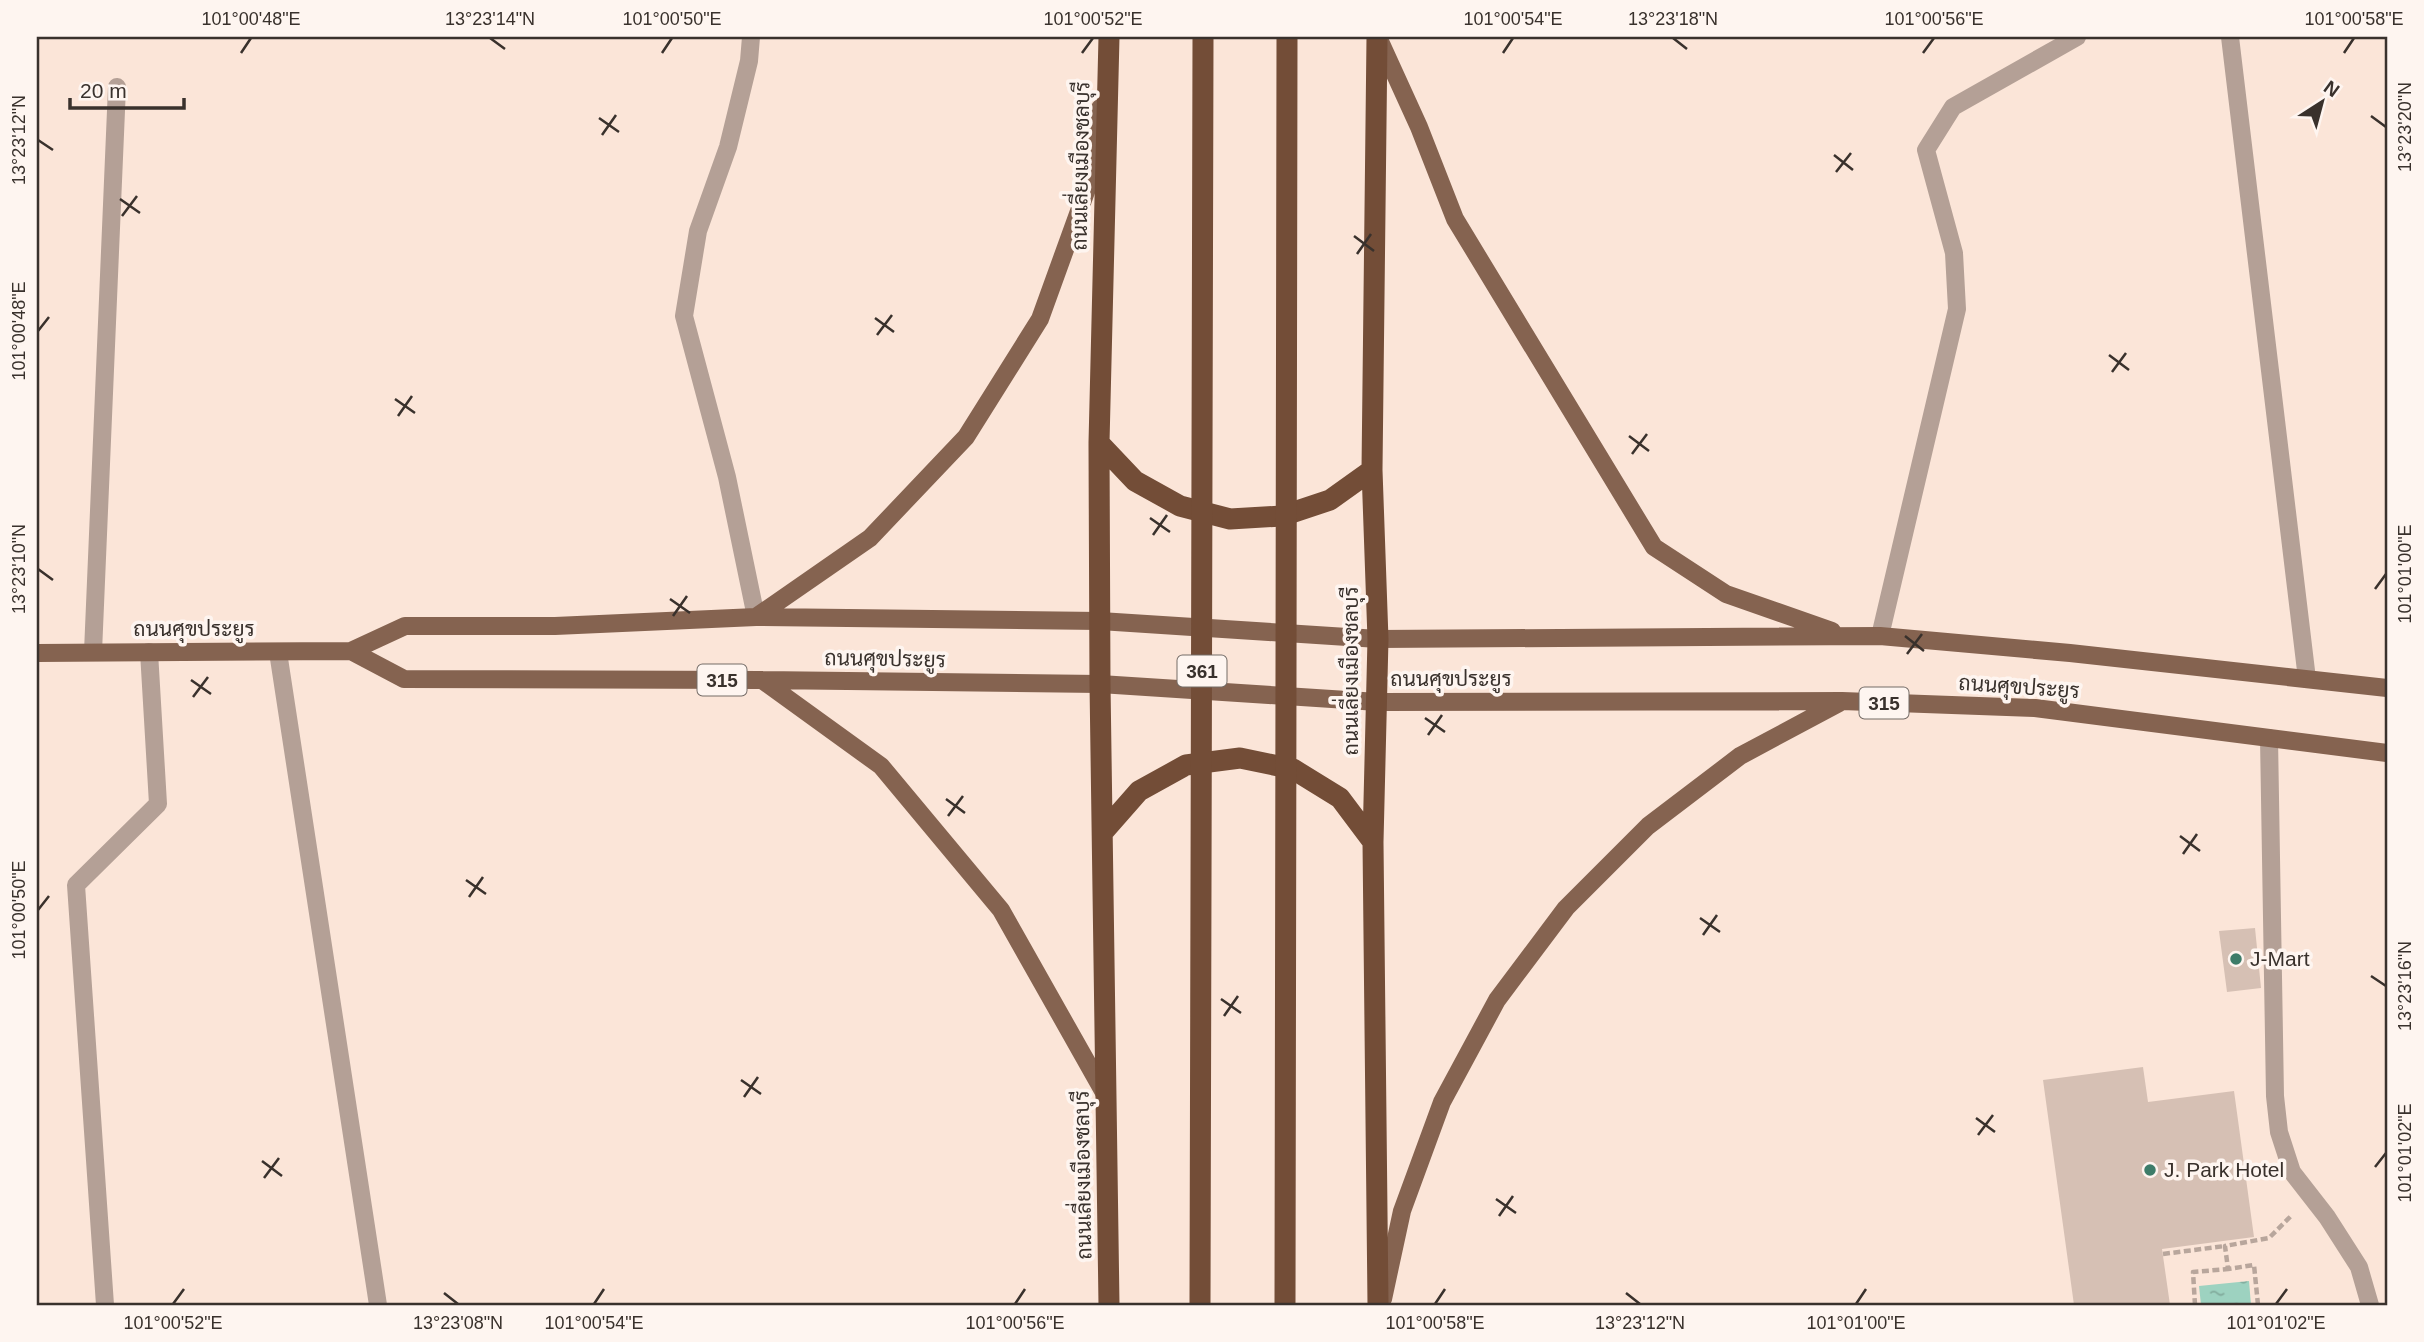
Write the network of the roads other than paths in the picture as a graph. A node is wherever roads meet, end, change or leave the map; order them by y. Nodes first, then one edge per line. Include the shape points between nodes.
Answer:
1 (751, 37) edge
2 (1203, 37) edge
3 (1287, 37) edge
4 (1377, 37) edge
5 (2077, 37) edge
6 (2230, 37) edge
7 (1109, 44) edge
8 (117, 87) dead end
9 (1099, 443) junction
10 (1372, 470) junction
11 (756, 617) junction
12 (1100, 621) junction
13 (1846, 635) junction
14 (1880, 636) junction
15 (1378, 639) junction
16 (351, 651) junction
17 (93, 652) junction
18 (149, 652) junction
19 (278, 652) junction
20 (37, 653) edge
21 (2307, 679) junction
22 (762, 680) junction
23 (1100, 684) junction
24 (2387, 688) edge
25 (1842, 701) junction
26 (1378, 702) junction
27 (2269, 738) junction
28 (2387, 753) edge
29 (1103, 832) junction
30 (1373, 842) junction
31 (1106, 1096) junction
32 (105, 1305) edge
33 (378, 1305) edge
34 (1109, 1305) edge
35 (1200, 1305) edge
36 (1285, 1305) edge
37 (1380, 1305) edge
38 (2370, 1305) edge

1 - 11 street via 728,147 698,231 684,316 727,477
2 - 35 highway, 361, bridge
3 - 36 highway, bridge
4 - 10 highway, ถนนเลี่ยงเมืองชลบุรี
4 - 13 main road via 1455,219 1654,547 1726,594
5 - 14 street via 1953,107 1926,150 1954,253 1957,309
6 - 21 street
7 - 9 highway, ถนนเลี่ยงเมืองชลบุรี
7 - 11 main road via 1087,189 1040,319 1018,355 966,437 870,537
8 - 17 street
9 - 10 highway via 1135,481 1180,506 1230,519 1282,516 1330,500
9 - 12 highway, ถนนเลี่ยงเมืองชลบุรี
10 - 15 highway, ถนนเลี่ยงเมืองชลบุรี
11 - 12 main road, ถนนศุขประยูร / 315
11 - 16 main road, ถนนศุขประยูร / 315 via 555,626 405,626
12 - 15 main road, ถนนศุขประยูร / 315
12 - 23 highway, ถนนเลี่ยงเมืองชลบุรี
13 - 14 main road, ถนนศุขประยูร / 315
13 - 15 main road, ถนนศุขประยูร / 315
14 - 21 main road, ถนนศุขประยูร / 315
15 - 26 highway, ถนนเลี่ยงเมืองชลบุรี
16 - 19 main road, ถนนศุขประยูร / 315
16 - 22 main road, ถนนศุขประยูร / 315 via 404,679
17 - 18 main road, ถนนศุขประยูร / 315
17 - 20 main road, ถนนศุขประยูร / 315
18 - 19 main road, ถนนศุขประยูร / 315
18 - 32 street via 158,804 76,885
19 - 33 street
21 - 24 main road, ถนนศุขประยูร / 315
22 - 23 main road, ถนนศุขประยูร / 315
22 - 31 main road via 881,766 1000,910
23 - 26 main road, ถนนศุขประยูร / 315
23 - 29 highway, ถนนเลี่ยงเมืองชลบุรี
25 - 26 main road, ถนนศุขประยูร / 315
25 - 27 main road, ถนนศุขประยูร / 315 via 2035,708
25 - 37 main road via 1730,764 1648,826 1566,908 1497,1000 1442,1102 1402,1210
26 - 30 highway, ถนนเลี่ยงเมืองชลบุรี
27 - 28 main road, ถนนศุขประยูร / 315
27 - 38 street via 2279,1132 2292,1172 2359,1267
29 - 30 highway via 1139,791 1186,765 1240,758 1293,769 1340,798
29 - 31 highway, ถนนเลี่ยงเมืองชลบุรี
30 - 37 highway, ถนนเลี่ยงเมืองชลบุรี
31 - 34 highway, ถนนเลี่ยงเมืองชลบุรี

